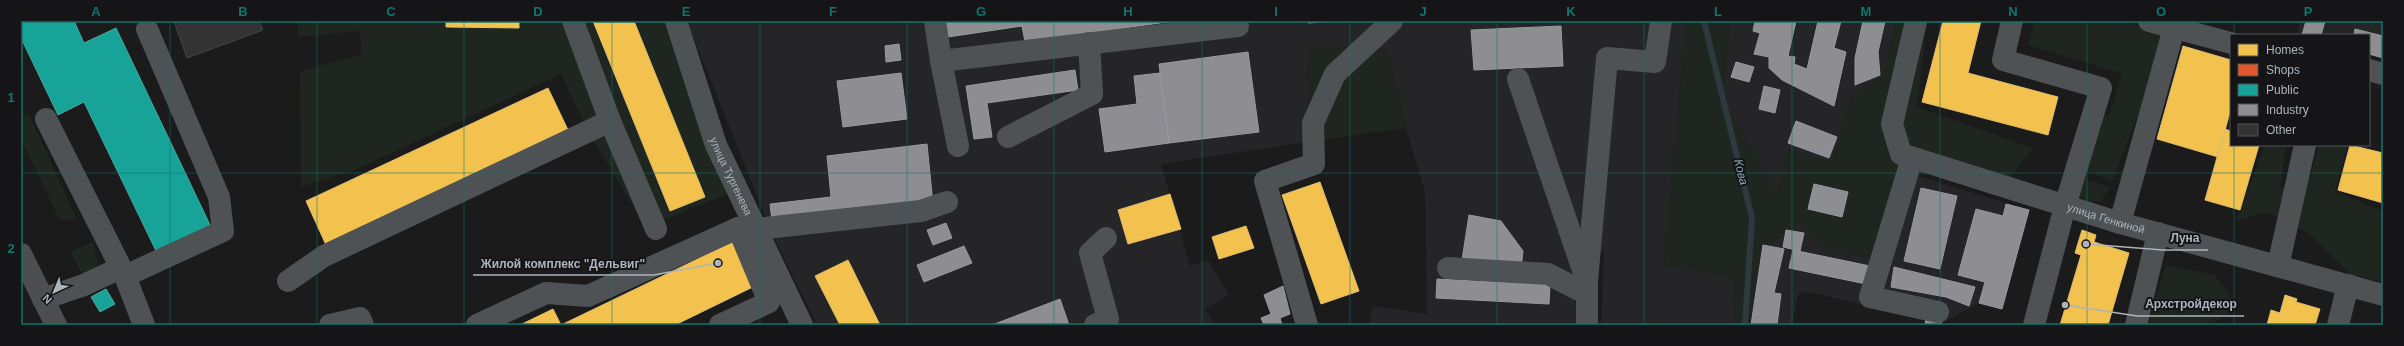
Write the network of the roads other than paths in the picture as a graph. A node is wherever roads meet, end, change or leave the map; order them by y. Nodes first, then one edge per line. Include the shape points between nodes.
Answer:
1 (573, 21) edge
2 (676, 21) edge
3 (935, 21) edge
4 (1392, 21) edge
5 (1661, 21) edge
6 (1916, 21) edge
7 (2012, 21) edge
8 (2149, 21) edge
9 (1233, 24) edge
10 (2175, 24) edge
11 (147, 28) dead end
12 (1089, 43) junction
13 (2230, 43) edge
14 (941, 61) junction
15 (2370, 70) edge
16 (2383, 74) edge
17 (1518, 79) dead end
18 (46, 119) dead end
19 (610, 121) junction
20 (1008, 137) dead end
21 (958, 146) dead end
22 (2305, 146) edge
23 (1906, 156) junction
24 (947, 202) dead end
25 (2065, 206) junction
26 (2120, 223) junction
27 (747, 228) junction
28 (656, 229) dead end
29 (2158, 233) junction
30 (1106, 238) dead end
31 (21, 254) edge
32 (2278, 266) junction
33 (1448, 268) dead end
34 (122, 272) junction
35 (288, 281) dead end
36 (2348, 285) junction
37 (1587, 288) junction
38 (2383, 295) edge
39 (43, 299) junction
40 (1938, 312) dead end
41 (799, 324) edge
42 (56, 325) edge
43 (144, 325) edge
44 (330, 325) edge
45 (363, 325) edge
46 (477, 325) edge
47 (720, 325) edge
48 (1095, 325) edge
49 (1307, 325) edge
50 (1587, 325) edge
51 (2034, 325) edge
52 (2136, 325) edge
53 (2338, 325) edge

1 - 19 street
2 - 27 street, улица Тургенева via 716,145
3 - 14 street
4 - 49 street via 1335,74 1314,123 1314,164 1265,181
5 - 37 street via 1655,62 1607,58
6 - 23 street via 1892,124
7 - 25 street via 2003,60 2101,88
8 - 10 street
9 - 12 street
10 - 13 street
10 - 26 street
11 - 34 street via 219,197 223,231
12 - 14 street
12 - 20 street via 1092,94
14 - 21 street
15 - 16 street
17 - 37 street
18 - 34 street
19 - 28 street
19 - 35 street via 324,256
22 - 32 street
23 - 25 street, улица Генкиной
23 - 40 street via 1870,297
24 - 27 street via 921,211
25 - 26 street, улица Генкиной
25 - 51 street
26 - 29 street, улица Генкиной
27 - 41 street, улица Тургенева
27 - 46 street via 588,296 546,293
27 - 47 street via 769,302
29 - 32 street, улица Генкиной
29 - 52 street
30 - 48 street via 1090,253 1108,319
31 - 39 main road
32 - 36 street, улица Генкиной
33 - 37 street via 1548,274
34 - 39 street
34 - 43 street
36 - 38 street, улица Генкиной
36 - 53 street
37 - 50 street
39 - 42 main road
44 - 45 street via 360,318

